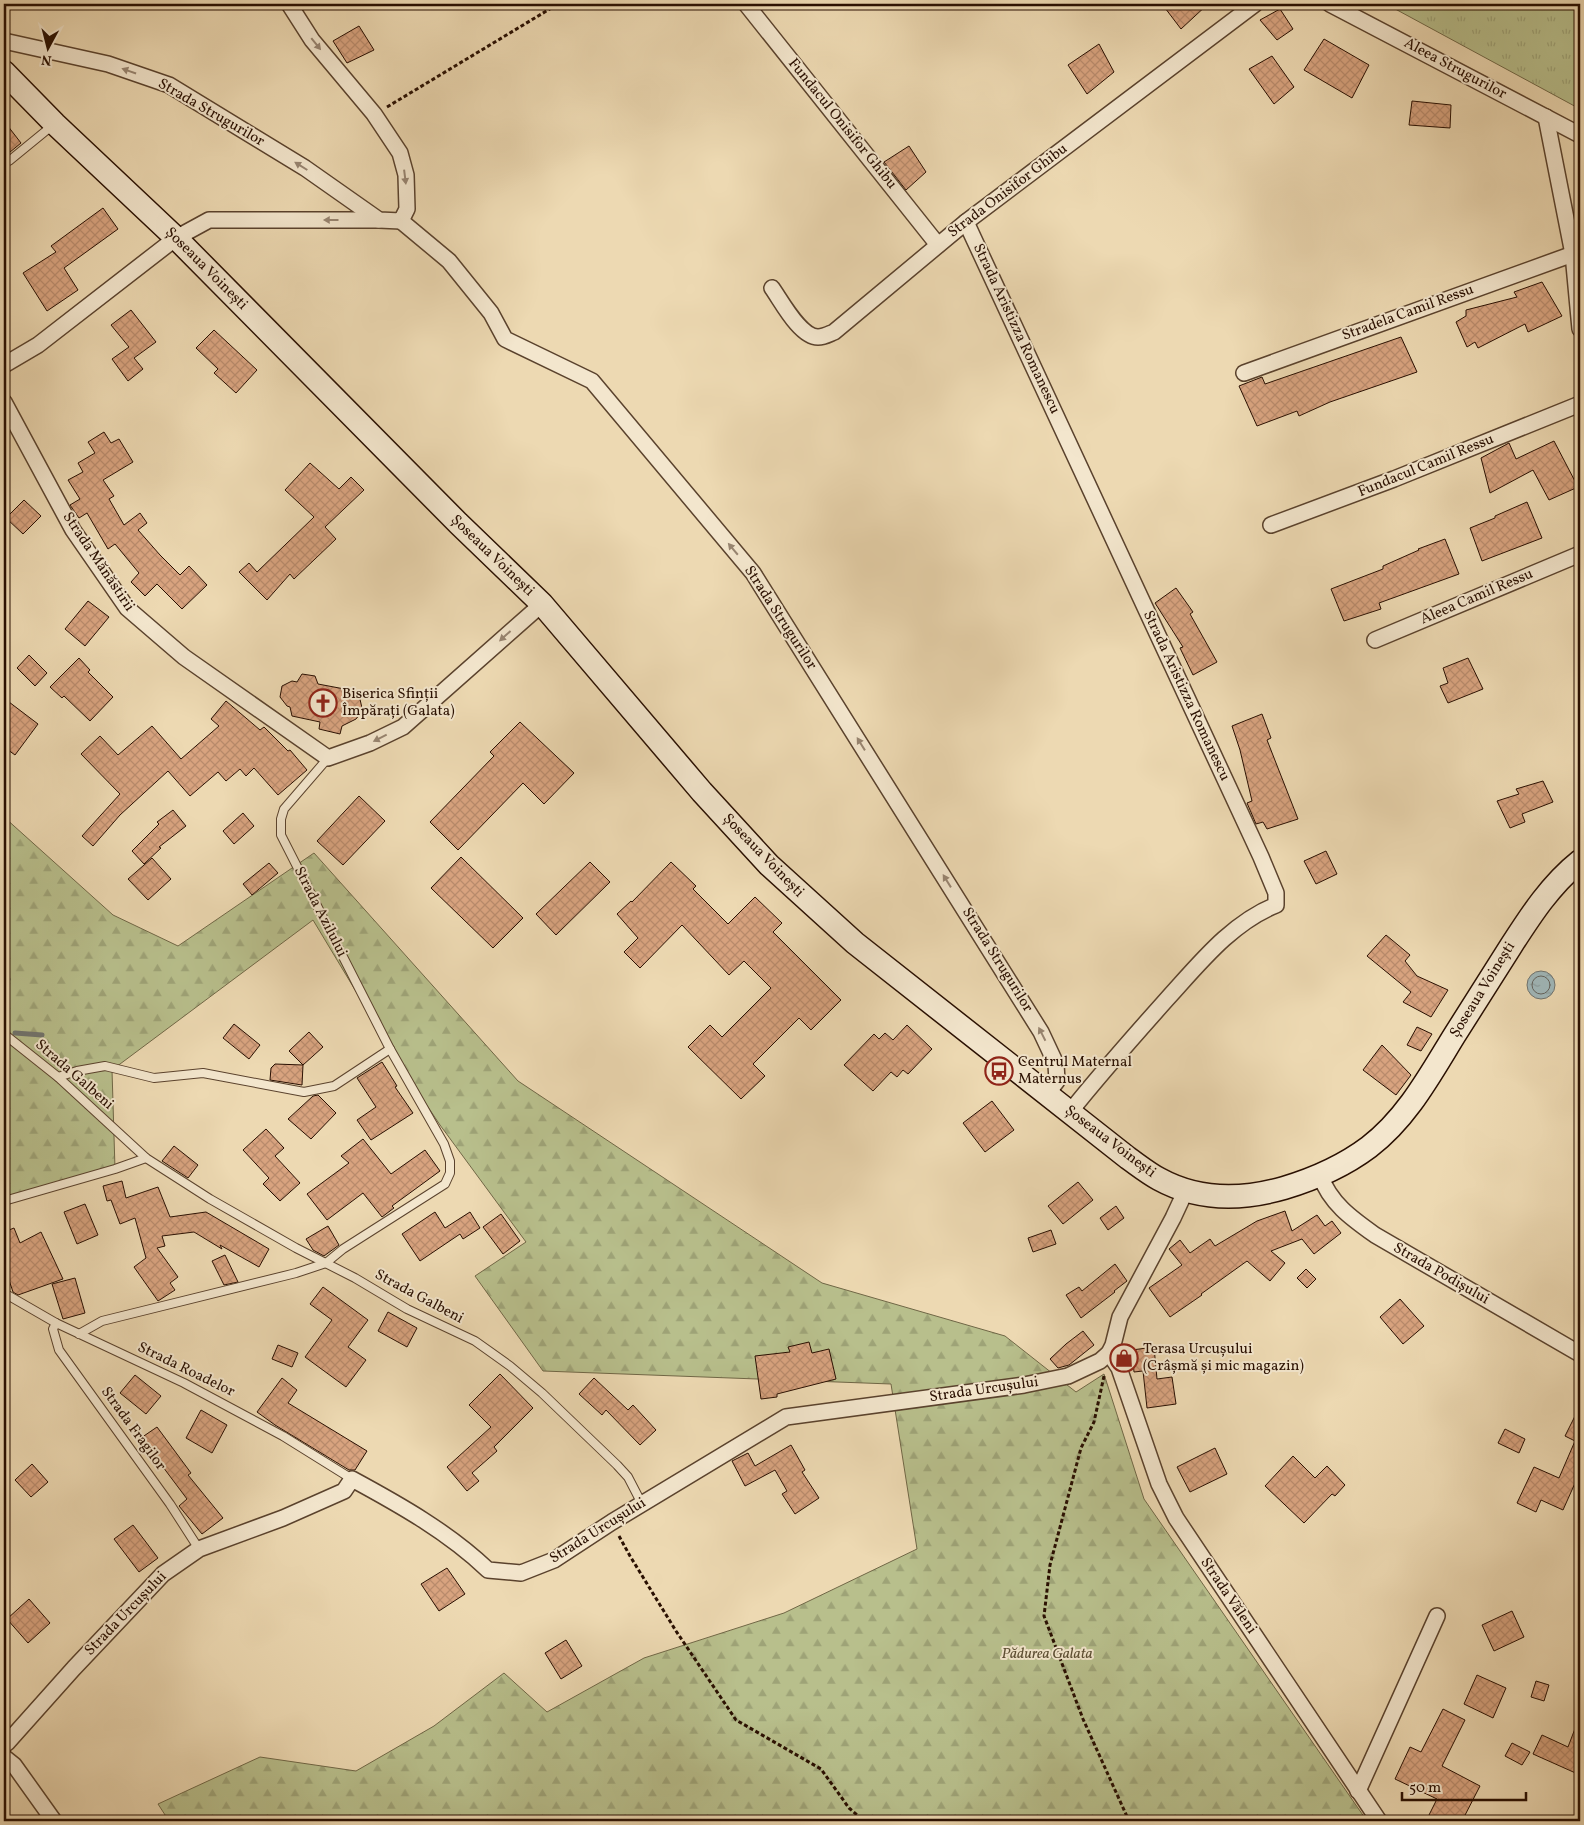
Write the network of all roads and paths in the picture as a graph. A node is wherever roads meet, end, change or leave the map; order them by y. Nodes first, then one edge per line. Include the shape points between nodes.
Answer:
1 (289, 4) edge
2 (558, 4) edge
3 (746, 4) edge
4 (1255, 4) edge
5 (1330, 4) edge
6 (4, 41) edge
7 (4, 72) edge
8 (374, 114) junction
9 (1546, 117) junction
10 (55, 124) junction
11 (1580, 135) edge
12 (9, 161) dead end
13 (380, 220) junction
14 (402, 221) junction
15 (966, 222) junction
16 (176, 238) junction
17 (938, 245) junction
18 (1573, 254) junction
19 (772, 288) dead end
20 (1580, 329) edge
21 (4, 365) edge
22 (1244, 373) dead end
23 (4, 402) edge
24 (1580, 404) edge
25 (1271, 525) dead end
26 (1580, 554) edge
27 (542, 604) junction
28 (1375, 640) dead end
29 (328, 758) junction
30 (1580, 861) edge
31 (4, 1034) edge
32 (390, 1049) junction
33 (58, 1077) junction
34 (1048, 1094) junction
35 (1070, 1112) junction
36 (146, 1158) junction
37 (1320, 1175) junction
38 (1186, 1190) junction
39 (4, 1201) edge
40 (326, 1263) junction
41 (4, 1293) edge
42 (56, 1323) junction
43 (79, 1334) junction
44 (1109, 1353) junction
45 (1580, 1354) edge
46 (352, 1479) junction
47 (642, 1504) junction
48 (612, 1522) junction
49 (199, 1550) junction
50 (1437, 1616) dead end
51 (4, 1744) edge
52 (4, 1757) edge
53 (1358, 1791) junction
54 (54, 1821) edge
55 (864, 1821) edge
56 (1128, 1821) edge
57 (1379, 1821) edge

1 -> 8 street via 312,40
2 - 8 path
3 - 17 street, Fundacul Onisifor Ghibu
4 - 15 street, Strada Onisifor Ghibu
5 - 9 street, Aleea Strugurilor
13 -> 6 street, Strada Strugurilor via 305,168 169,85 108,64
7 - 10 main road, Șoseaua Voinești
8 -> 14 street via 400,153 406,174 407,209
9 - 11 street, Aleea Strugurilor
9 - 18 street
10 - 12 lane
10 - 16 main road, Șoseaua Voinești
13 - 14 street
13 -> 16 street via 209,220
34 -> 14 street, Strada Strugurilor via 1057,1080 1056,1064 1042,1032 753,573 592,381 505,339 491,313 449,261
15 - 17 street, Strada Onisifor Ghibu
15 - 35 street, Strada Aristizza Romanescu via 1276,893 1276,905 1262,910 1222,940 1139,1030
16 - 21 street via 38,345
16 - 27 main road, Șoseaua Voinești
17 - 19 street, Strada Onisifor Ghibu via 834,332 825,336 808,335 801,329
18 - 20 street
18 - 22 street, Stradela Camil Ressu
23 - 29 street, Strada Mănăstirii via 74,530 127,608 184,657
24 - 25 street, Fundacul Camil Ressu
26 - 28 street, Aleea Camil Ressu
27 -> 29 street, Strada Azilului via 403,727
27 - 34 main road, Șoseaua Voinești via 702,792 769,865 855,943
29 - 32 lane, Strada Azilului via 284,809 281,835
30 - 37 main road, Șoseaua Voinești via 1564,874 1524,925 1410,1105 1370,1146
31 - 33 lane, Strada Galbeni
32 - 33 lane via 334,1086 304,1092 203,1074 154,1078 105,1066
32 - 40 lane, Strada Azilului via 444,1144 450,1173 445,1184
33 - 36 lane, Strada Galbeni
34 - 35 main road, Șoseaua Voinești
35 - 38 main road, Șoseaua Voinești via 1128,1158 1158,1178
36 - 39 lane
36 - 40 lane, Strada Galbeni via 210,1199
37 - 38 main road, Șoseaua Voinești via 1247,1196 1221,1196
37 - 45 street, Strada Podișului via 1325,1189 1347,1215 1375,1236
38 - 44 street via 1120,1317
40 - 43 lane via 102,1321
40 - 47 lane, Strada Galbeni via 407,1309 475,1342 510,1366 617,1465
41 - 42 lane, Strada Roadelor
42 - 43 lane, Strada Roadelor
42 - 49 lane, Strada Fragilor via 53,1330 59,1350 170,1504
43 - 46 lane, Strada Roadelor via 184,1383 284,1436
44 - 47 street, Strada Urcușului via 1100,1361 1068,1376 1024,1385 786,1417
44 - 53 street, Strada Văleni via 1119,1368 1159,1484 1176,1518
44 - 56 path via 1094,1422 1080,1448 1050,1565 1044,1616
46 - 48 street, Strada Urcușului via 413,1512 488,1570 521,1573 554,1560
46 - 49 street, Strada Urcușului via 344,1491
47 - 48 street, Strada Urcușului
48 - 55 path via 676,1631 736,1720 821,1769 849,1808
49 - 51 street, Strada Urcușului via 163,1574
50 - 53 street
52 - 54 street via 14,1765
53 - 57 street, Strada Văleni

